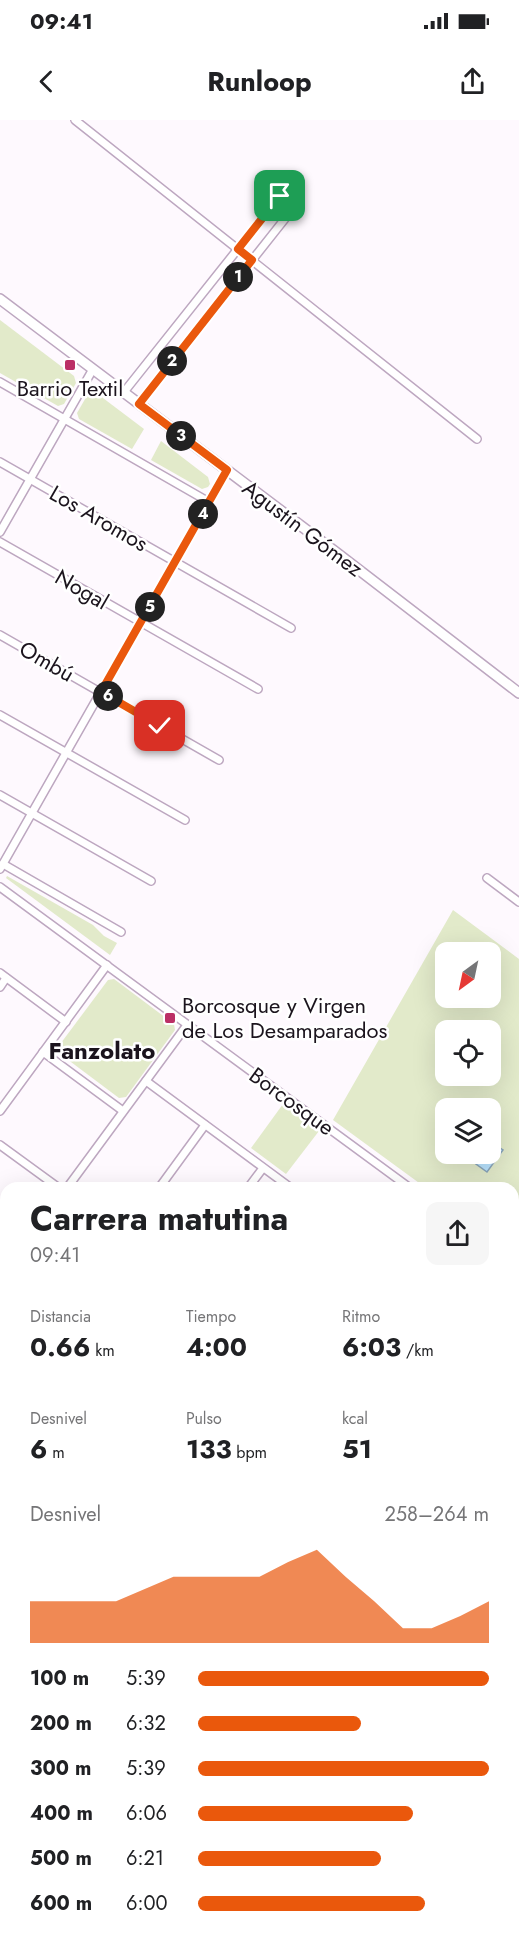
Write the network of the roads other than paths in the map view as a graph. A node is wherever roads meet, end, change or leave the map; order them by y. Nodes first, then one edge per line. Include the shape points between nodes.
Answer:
1 (75, 120) edge
2 (238, 249) junction
3 (252, 260) junction
4 (0, 299) edge
5 (93, 369) junction
6 (0, 382) edge
7 (124, 392) junction
8 (139, 404) junction
9 (65, 419) junction
10 (477, 439) dead end
11 (0, 462) edge
12 (227, 470) junction
13 (30, 479) junction
14 (209, 502) junction
15 (0, 532) edge
16 (0, 542) edge
17 (175, 562) junction
18 (141, 622) junction
19 (291, 628) dead end
20 (0, 635) edge
21 (258, 689) dead end
22 (101, 692) junction
23 (519, 693) edge
24 (0, 715) edge
25 (66, 753) junction
26 (219, 760) dead end
27 (0, 795) edge
28 (32, 813) junction
29 (185, 820) dead end
30 (1, 867) edge
31 (487, 878) dead end
32 (151, 881) dead end
33 (0, 887) edge
34 (519, 902) edge
35 (121, 932) dead end
36 (107, 965) junction
37 (3, 976) edge
38 (0, 987) edge
39 (66, 1022) junction
40 (187, 1024) junction
41 (43, 1052) junction
42 (146, 1081) junction
43 (0, 1111) edge
44 (123, 1111) junction
45 (205, 1125) junction
46 (0, 1145) edge
47 (263, 1168) junction
48 (51, 1182) edge
49 (70, 1182) edge
50 (164, 1182) edge
51 (252, 1182) edge
52 (283, 1182) edge
53 (402, 1182) edge

1 - 2 street
2 - 3 street
2 - 3 street via 280,196 292,198 295,206
2 - 7 street
3 - 8 street
3 - 10 street
4 - 5 main road, Agustín Gómez
5 - 7 main road, Agustín Gómez
5 - 9 street
6 - 9 street
7 - 8 main road, Agustín Gómez
8 - 12 main road, Agustín Gómez
9 - 13 street
9 - 14 street
11 - 13 street, Los Aromos
12 - 14 street
12 - 23 main road, Agustín Gómez
13 - 15 street
13 - 17 street, Los Aromos
14 - 17 street
16 - 18 street, Nogal
17 - 18 street
17 - 19 street, Los Aromos
18 - 21 street, Nogal
18 - 22 street
20 - 22 street, Ombú
22 - 25 street
22 - 26 street, Ombú
24 - 25 street
25 - 28 street
25 - 29 street
27 - 28 street
28 - 30 street
28 - 32 street
30 - 35 street
31 - 34 street
33 - 36 street, Borcosque
36 - 39 street
36 - 40 street, Borcosque
37 - 38 street
37 - 39 street
39 - 41 street
40 - 42 street
40 - 53 street, Borcosque
41 - 43 street
41 - 44 street
42 - 44 street
42 - 45 street
44 - 49 street
45 - 47 street
45 - 50 street
46 - 48 street
47 - 51 street
47 - 52 street

